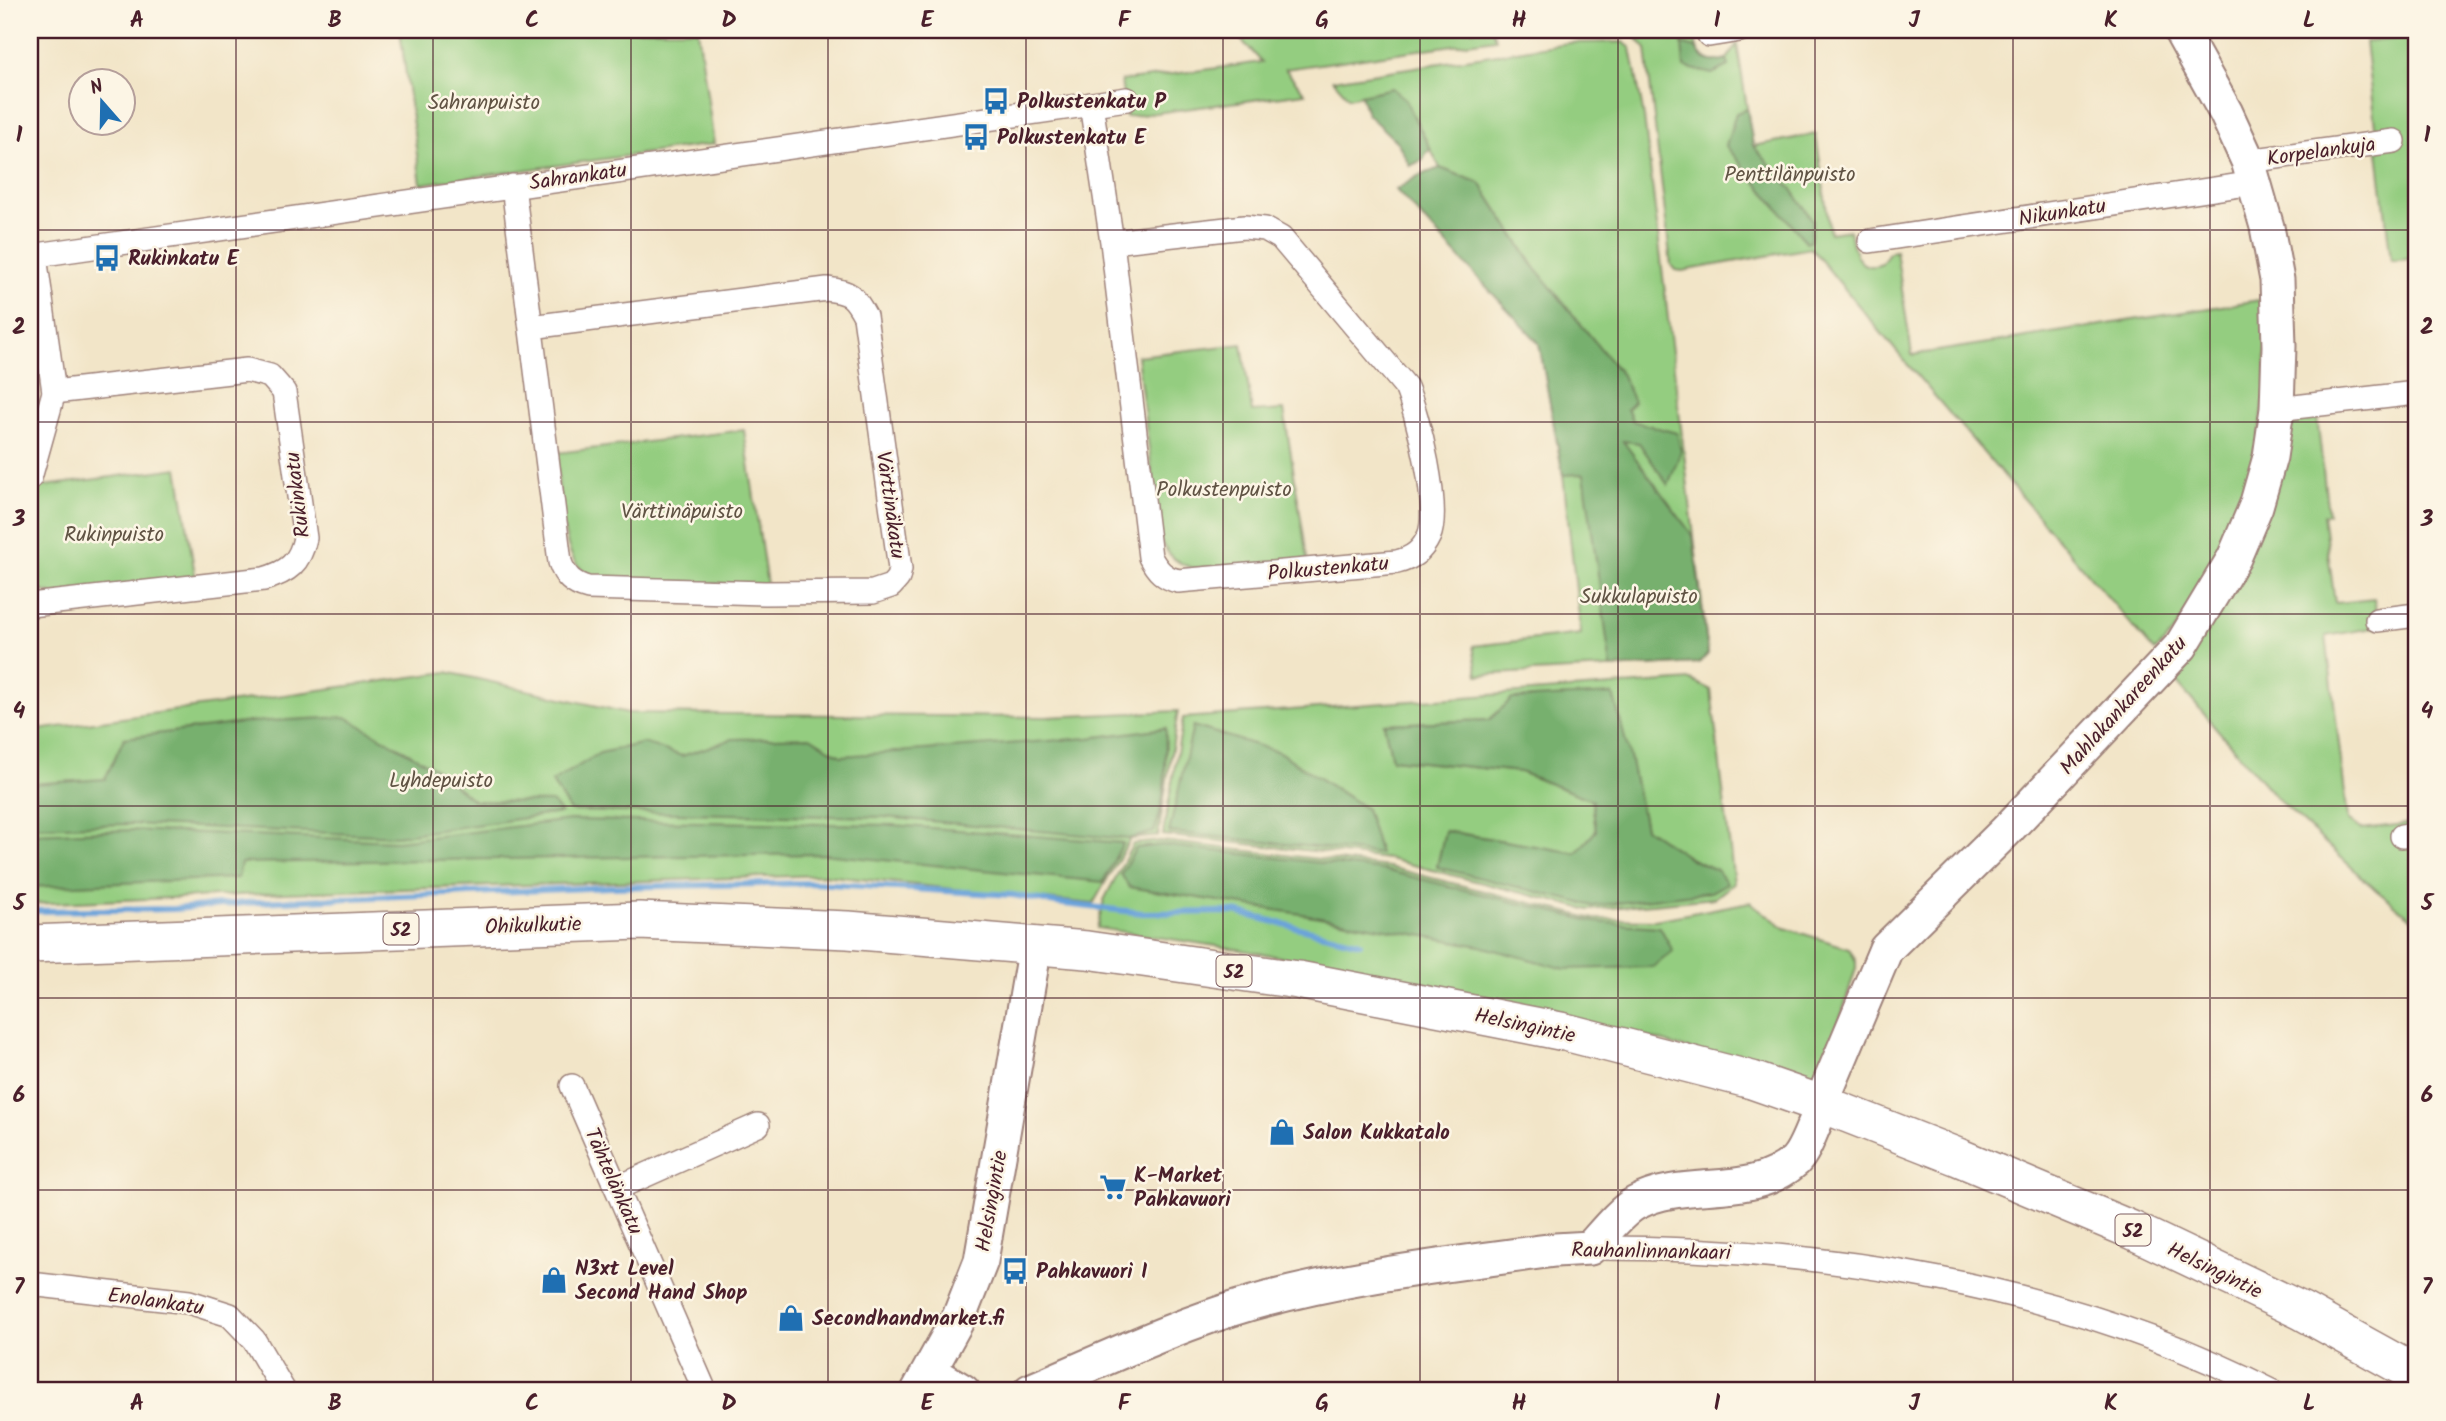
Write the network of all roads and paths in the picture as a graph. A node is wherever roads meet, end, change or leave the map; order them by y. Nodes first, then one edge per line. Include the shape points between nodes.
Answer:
1 (1740, 30) edge
2 (2180, 30) edge
3 (1709, 35) dead end
4 (1127, 99) dead end
5 (1091, 104) junction
6 (2395, 141) dead end
7 (2251, 172) junction
8 (513, 186) junction
9 (1870, 241) dead end
10 (1112, 242) junction
11 (32, 256) edge
12 (531, 327) junction
13 (54, 392) junction
14 (2416, 393) edge
15 (2277, 409) junction
16 (30, 478) edge
17 (30, 605) edge
18 (2416, 615) edge
19 (2377, 621) dead end
20 (30, 944) edge
21 (1035, 946) junction
22 (572, 1086) dead end
23 (1828, 1087) dead end
24 (1815, 1123) dead end
25 (758, 1125) dead end
26 (617, 1188) junction
27 (1590, 1248) junction
28 (30, 1284) edge
29 (2416, 1374) edge
30 (924, 1381) edge
31 (284, 1391) edge
32 (705, 1391) edge
33 (963, 1391) edge
34 (1030, 1391) edge
35 (2272, 1391) edge

1 - 3 street
2 - 7 street, Mahlakankareenkatu via 2220,102
4 - 5 street, Sahrankatu
5 - 8 street, Sahrankatu
5 - 10 street, Polkustenkatu
6 - 7 street, Korpelankuja
7 - 9 street, Nikunkatu
7 - 15 street, Mahlakankareenkatu via 2277,280
8 - 11 street, Sahrankatu
8 - 12 street, Värttinäkatu
10 - 10 street, Polkustenkatu via 1150,558 1156,568 1178,581 1397,562 1417,553 1430,534 1433,519 1416,410 1406,387 1281,237 1265,229 1244,227
11 - 13 street
12 - 12 street, Värttinäkatu via 560,562 570,580 588,588 792,593 873,592 891,586 898,578 865,316 847,292 827,289
13 - 16 street
13 - 17 street, Rukinkatu via 247,370 270,376 284,392 305,538 292,568 264,579
14 - 15 street
15 - 23 street, Mahlakankareenkatu via 2256,506 2234,558 2181,646 2006,831 1886,949
18 - 19 street
20 - 21 main road, Ohikulkutie / 52 via 639,921 848,930
21 - 29 main road, Helsingintie / 52 via 1298,980 1565,1032 1752,1080 1958,1157 2132,1230 2302,1311
21 - 30 street, Helsingintie via 981,1261 959,1317
22 - 26 street, Tähtelänkatu
24 - 27 street via 1797,1159 1770,1177 1748,1184 1662,1193 1634,1204
25 - 26 street
26 - 32 street, Tähtelänkatu
27 - 34 street, Rauhanlinnankaari via 1332,1282 1249,1304
27 - 35 street, Rauhanlinnankaari via 1754,1253 1867,1266 2030,1299 2135,1333
28 - 31 street, Enolankatu via 189,1302 230,1315 254,1340
30 - 33 street

